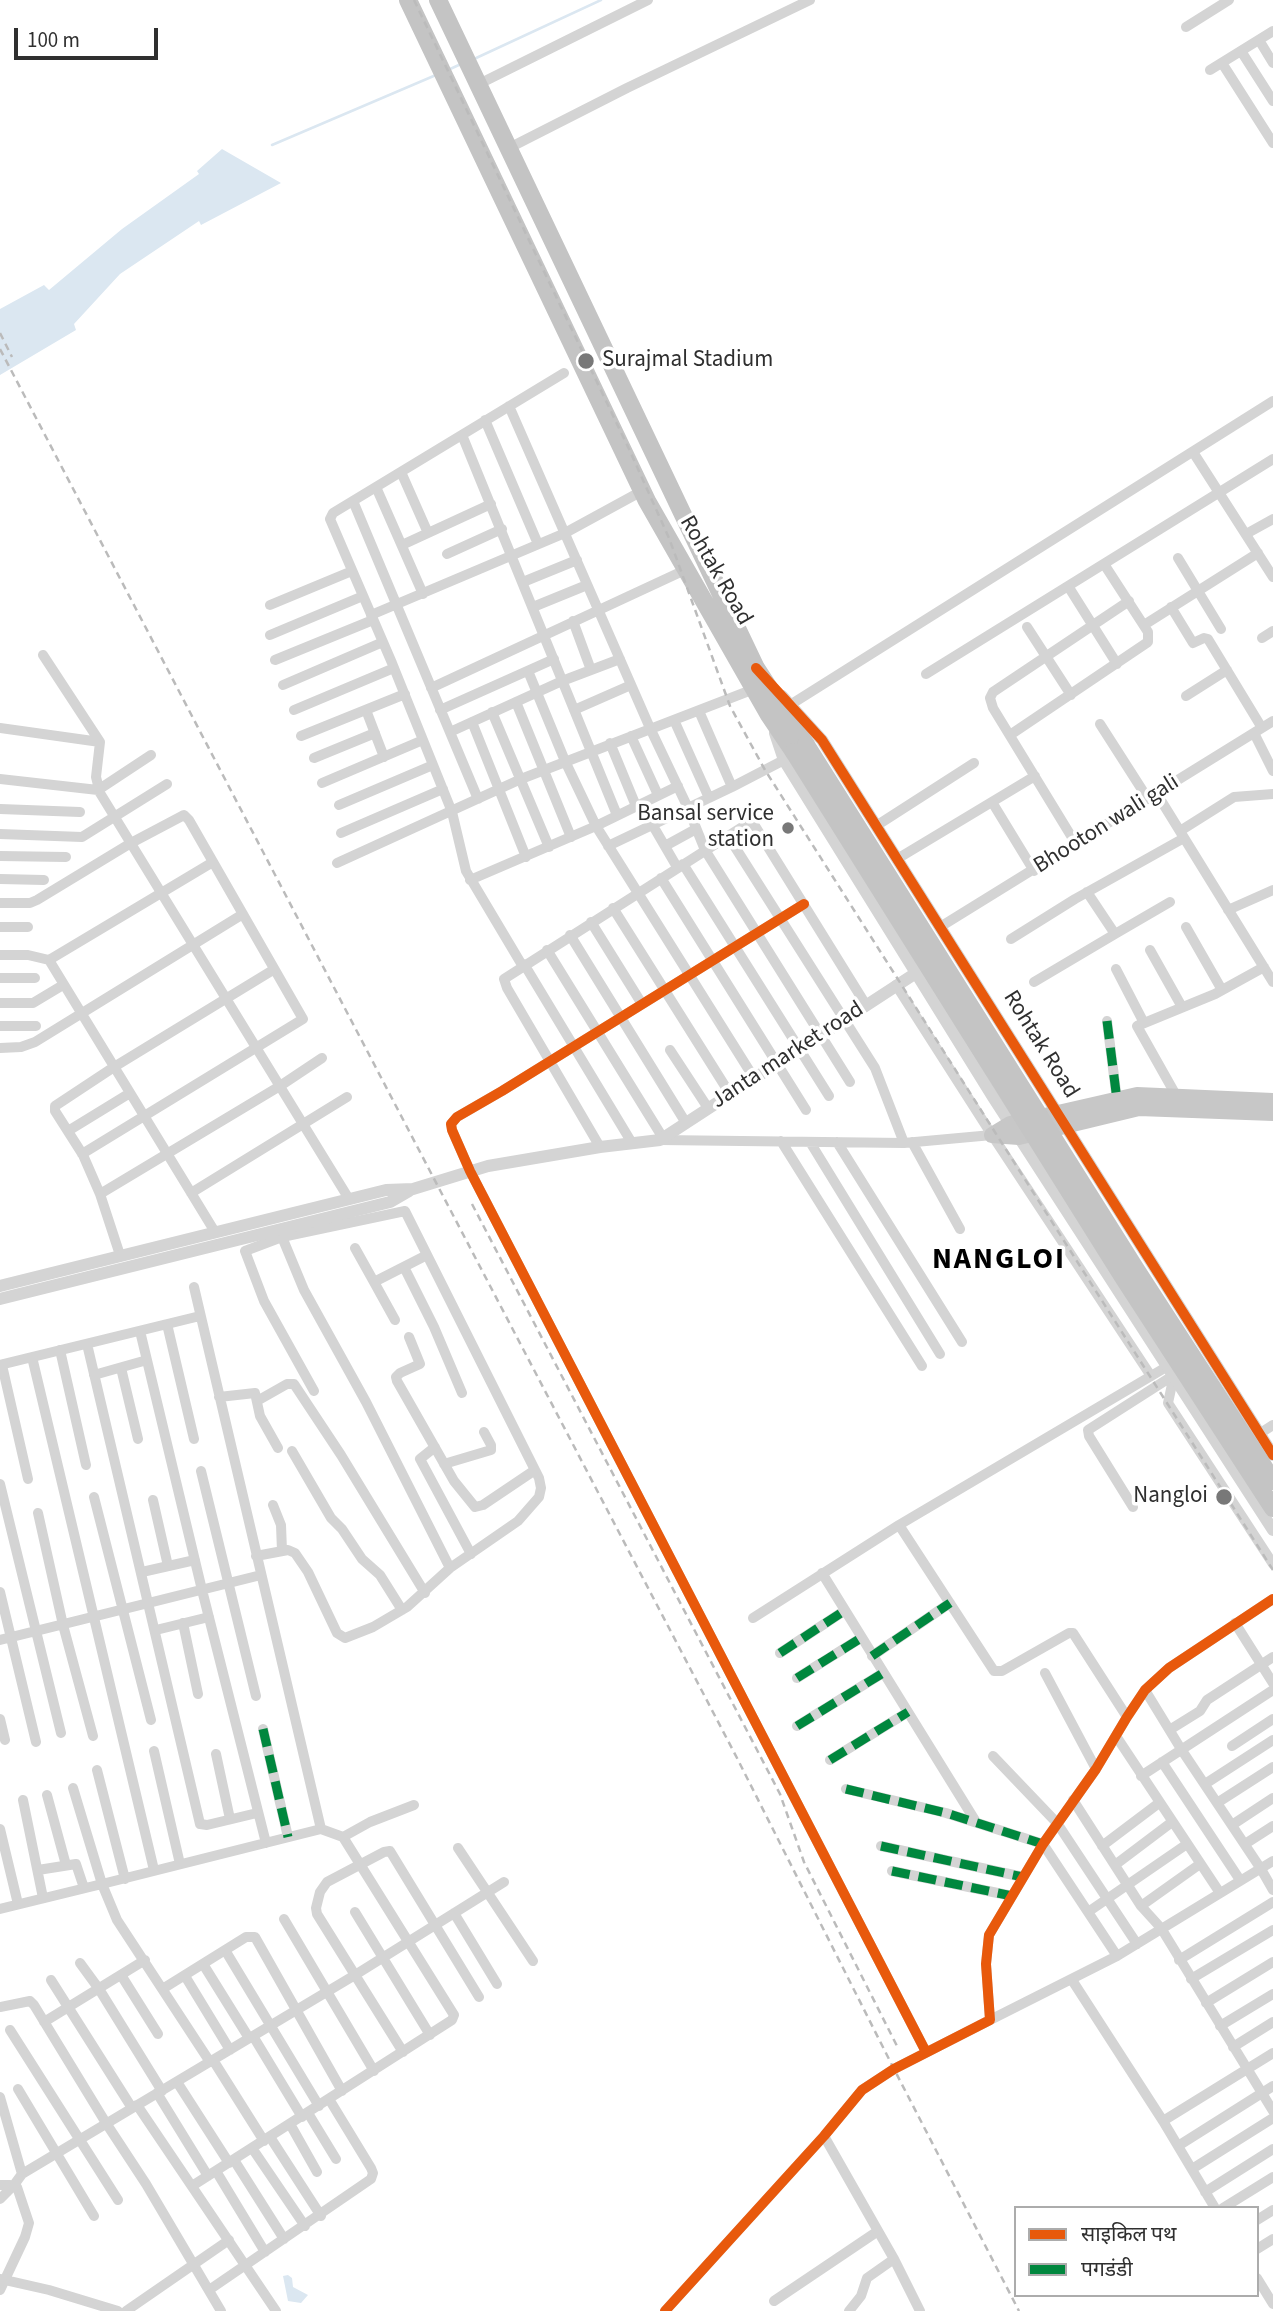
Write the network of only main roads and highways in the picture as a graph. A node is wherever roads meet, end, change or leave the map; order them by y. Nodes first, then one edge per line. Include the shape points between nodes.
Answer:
1 (408, 0) edge
2 (438, 0) edge
3 (795, 752) junction
4 (1273, 1101) edge
5 (1273, 1113) edge
6 (1061, 1119) junction
7 (992, 1135) road end
8 (1273, 1480) edge
9 (1273, 1508) edge

1 - 3 highway, Rohtak Road via 642,491 769,715
2 - 3 highway, Rohtak Road
3 - 8 highway, bridge
3 - 9 highway, bridge
4 - 6 main road via 1137,1095
5 - 6 main road via 1139,1108
6 - 7 main road

